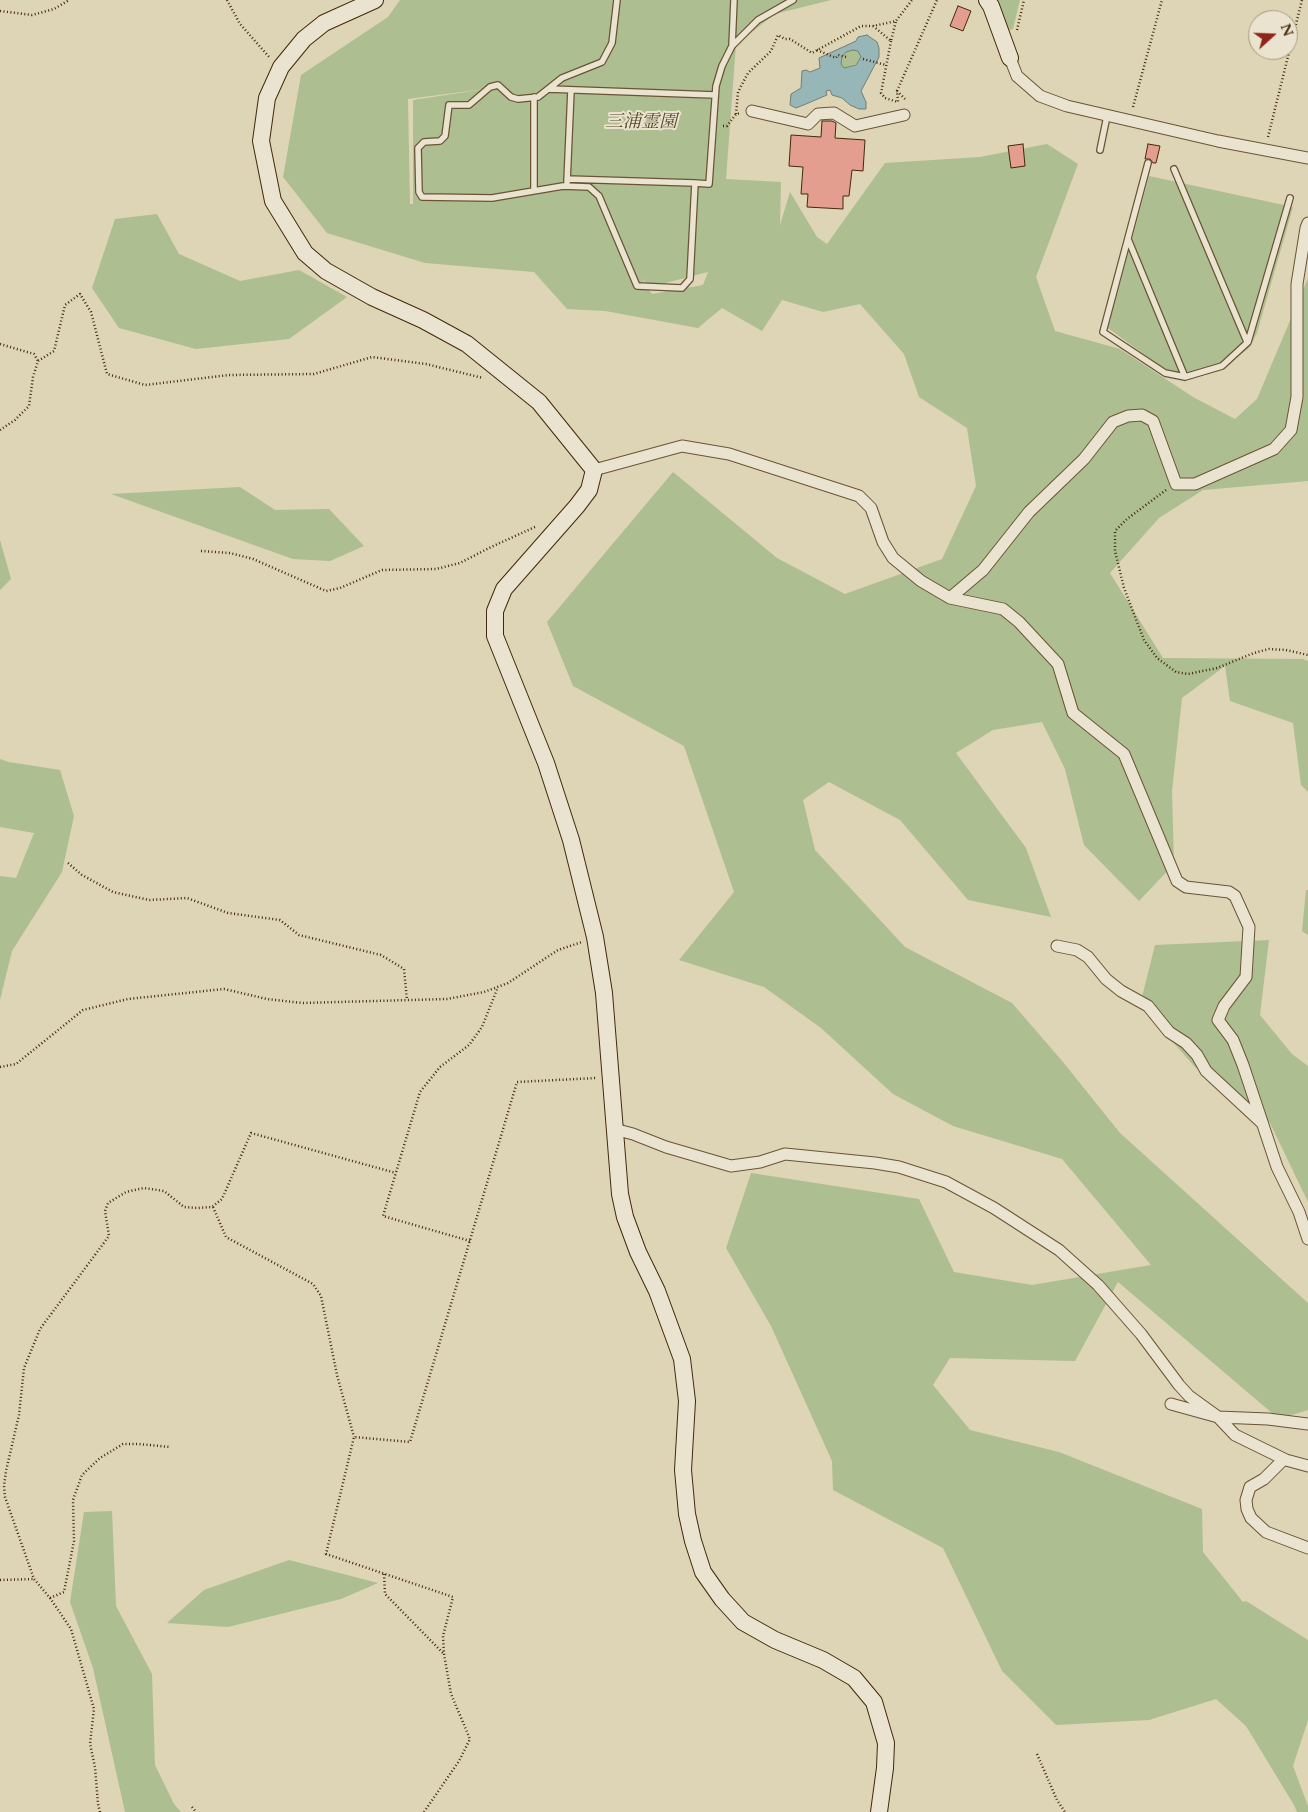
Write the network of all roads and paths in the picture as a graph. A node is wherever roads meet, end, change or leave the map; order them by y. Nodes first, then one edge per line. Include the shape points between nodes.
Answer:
1 (68, 0) edge
2 (227, 0) edge
3 (375, 0) edge
4 (617, 0) edge
5 (734, 0) edge
6 (793, 0) edge
7 (912, 0) edge
8 (938, 0) edge
9 (987, 0) edge
10 (1162, 0) edge
11 (1302, 0) edge
12 (0, 11) edge
13 (896, 22) junction
14 (873, 26) junction
15 (890, 41) junction
16 (732, 46) junction
17 (817, 50) junction
18 (846, 57) dead end
19 (1010, 58) joint
20 (863, 59) dead end
21 (886, 65) junction
22 (281, 67) junction
23 (549, 89) junction
24 (571, 90) junction
25 (897, 91) junction
26 (715, 95) junction
27 (534, 97) junction
28 (905, 99) dead end
29 (752, 111) joint
30 (736, 114) junction
31 (904, 115) dead end
32 (1107, 116) junction
33 (1130, 121) junction
34 (713, 125) junction
35 (1100, 150) dead end
36 (1265, 150) junction
37 (1308, 158) edge
38 (1148, 163) dead end
39 (1174, 169) dead end
40 (567, 179) junction
41 (695, 184) junction
42 (567, 186) junction
43 (534, 192) junction
44 (1290, 198) dead end
45 (1308, 223) edge
46 (1128, 240) junction
47 (1248, 342) junction
48 (0, 344) edge
49 (38, 361) junction
50 (504, 375) junction
51 (1185, 377) junction
52 (0, 430) edge
53 (594, 470) junction
54 (1176, 484) junction
55 (542, 524) dead end
56 (201, 551) dead end
57 (950, 598) junction
58 (1308, 655) edge
59 (68, 863) dead end
60 (595, 937) junction
61 (1057, 946) dead end
62 (498, 987) junction
63 (407, 1000) junction
64 (0, 1067) edge
65 (610, 1078) junction
66 (1263, 1124) junction
67 (614, 1129) junction
68 (396, 1173) junction
69 (212, 1207) junction
70 (1308, 1239) edge
71 (470, 1241) junction
72 (1171, 1404) dead end
73 (1218, 1417) junction
74 (1308, 1424) edge
75 (354, 1437) junction
76 (170, 1447) dead end
77 (1284, 1459) junction
78 (1308, 1466) edge
79 (1308, 1548) edge
80 (384, 1574) junction
81 (34, 1579) junction
82 (0, 1580) edge
83 (50, 1598) junction
84 (444, 1654) junction
85 (1037, 1754) dead end
86 (192, 1807) dead end
87 (100, 1812) edge
88 (196, 1812) edge
89 (424, 1812) edge
90 (879, 1812) edge
91 (1066, 1812) edge

1 - 12 path via 54,9 32,15
2 - 22 path via 240,24 266,55
3 - 22 street via 324,23 304,39
4 - 23 lane via 612,43 602,62 562,78
5 - 16 lane
6 - 16 lane via 758,20
7 - 13 path
8 - 25 path
9 - 19 street
10 - 33 path
11 - 36 path
13 - 14 path
13 - 15 path
14 - 15 path
14 - 17 path via 861,26
15 - 21 path
16 - 26 lane via 722,66
17 - 18 path via 836,58 838,54
17 - 30 path via 812,53 778,35 771,51 748,73 738,92
19 - 32 street via 1017,76 1040,96
20 - 21 path
21 - 25 path via 881,93 885,98 898,102
22 - 50 street via 267,98 261,141 273,201 305,252 326,271 467,344
23 - 24 lane
23 - 27 lane
24 - 26 lane
24 - 40 lane
25 - 28 path
26 - 34 lane
27 - 43 lane
27 - 43 lane via 511,97 498,85 490,87 469,105 448,105 445,136 440,141 424,142 418,148 418,187 422,198 492,198
29 - 30 path
29 - 31 street via 808,124 818,114 834,112 855,126
30 - 34 path via 727,126
32 - 33 street
32 - 35 lane
33 - 36 street
34 - 41 lane via 709,184
36 - 37 street
38 - 46 lane
39 - 47 lane
40 - 41 lane
40 - 42 lane
41 - 42 lane via 690,279 682,288 637,286 599,196 589,187
42 - 43 lane
44 - 47 lane
45 - 54 street via 1297,284 1297,397 1291,430 1274,449 1195,484
46 - 51 lane
46 - 51 lane via 1103,332 1165,373
47 - 51 lane via 1222,366
48 - 49 path via 34,354
49 - 50 path via 54,351 65,305 80,294 91,312 107,374 145,385 229,375 314,374 372,357 426,364 487,379
49 - 52 path via 29,406
50 - 53 street via 539,402
53 - 57 street via 682,446 729,454 859,496 871,508 883,542 893,558
53 - 60 street via 589,490 504,589 494,611 495,636 546,763 571,840
54 - 57 street via 1153,421 1142,415 1113,422 1084,459 1029,512 983,570
54 - 58 path via 1115,531 1115,551 1124,588 1144,640 1157,658 1176,672 1188,674 1217,668 1269,649
55 - 56 path via 460,564 382,570 326,591 253,560 230,553
57 - 66 street via 1004,609 1019,622 1058,664 1073,713 1124,754 1177,881 1186,887 1230,892 1235,896 1249,927 1246,977 1224,1006 1218,1020 1233,1040
59 - 63 path via 112,892 149,900 187,898 228,913 280,920 299,935 381,955 404,969
60 - 62 path via 558,950
60 - 65 street via 604,993
61 - 66 street via 1088,956 1106,979 1148,1006 1170,1032 1192,1049 1206,1071
62 - 63 path via 446,999
62 - 68 path via 482,1027 469,1045 440,1066 420,1092
63 - 64 path via 302,1003 224,989 128,999 83,1010 16,1064
65 - 67 street
65 - 71 path via 517,1082
66 - 70 street via 1277,1167
67 - 73 street via 730,1166 785,1154 899,1167 946,1182 1059,1250 1098,1285 1189,1396
67 - 90 street via 625,1217 682,1359 687,1401 683,1470 687,1514 703,1572 743,1622 854,1678 874,1702 886,1743
68 - 69 path via 251,1133 222,1198
68 - 71 path via 383,1216
69 - 75 path via 226,1237 314,1284 320,1296
69 - 81 path via 184,1207 164,1191 144,1188 126,1192 108,1203 105,1211 108,1236 40,1329 24,1368 4,1486
71 - 75 path via 410,1442
72 - 73 street
73 - 74 street
73 - 77 street via 1235,1435
75 - 80 path via 326,1554
76 - 83 path via 123,1444 100,1458 82,1475 73,1500 74,1540 64,1592
77 - 78 street
77 - 79 street via 1264,1479 1250,1487 1247,1509 1251,1518 1266,1532
80 - 84 path via 385,1594
80 - 84 path via 453,1597 443,1636
81 - 82 path
81 - 83 path
83 - 87 path via 71,1628 94,1709 90,1744
84 - 89 path via 451,1694 470,1739
85 - 91 path via 1057,1800
86 - 88 path

